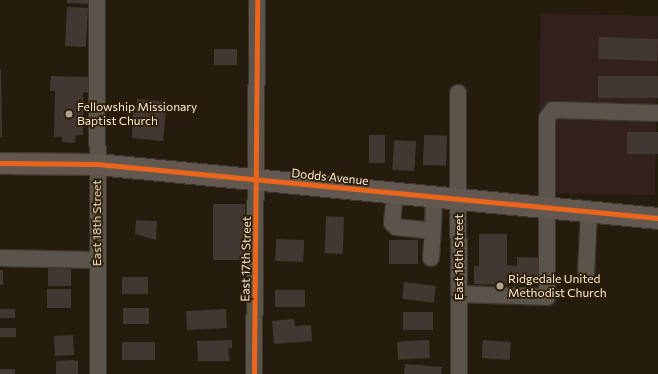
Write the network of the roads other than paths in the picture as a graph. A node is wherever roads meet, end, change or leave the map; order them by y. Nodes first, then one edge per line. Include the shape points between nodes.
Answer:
1 (97, 0) edge
2 (257, 0) edge
3 (458, 93) dead end
4 (658, 113) edge
5 (0, 163) edge
6 (97, 164) junction
7 (257, 180) junction
8 (395, 194) junction
9 (434, 197) junction
10 (459, 200) junction
11 (548, 208) junction
12 (589, 211) junction
13 (658, 218) edge
14 (433, 227) junction
15 (0, 258) edge
16 (431, 258) dead end
17 (97, 260) junction
18 (586, 274) dead end
19 (459, 294) junction
20 (98, 374) edge
21 (254, 374) edge
22 (459, 374) edge

1 - 6 street, East 18th Street
2 - 7 street, East 17th Street
3 - 10 street, East 16th Street
4 - 11 street via 554,110 547,118
5 - 6 main road, Dodds Avenue
6 - 7 main road, Dodds Avenue
6 - 17 street, East 18th Street
7 - 8 main road, Dodds Avenue
7 - 21 street, East 17th Street
8 - 9 main road, Dodds Avenue
8 - 14 street via 392,223 396,227 427,230
9 - 10 main road, Dodds Avenue
9 - 14 street
10 - 11 main road, Dodds Avenue
10 - 19 street, East 16th Street
11 - 12 main road, Dodds Avenue
11 - 19 street via 547,297
12 - 13 main road, Dodds Avenue
12 - 18 street
14 - 16 street
15 - 17 street
17 - 20 street, East 18th Street
19 - 22 street, East 16th Street

